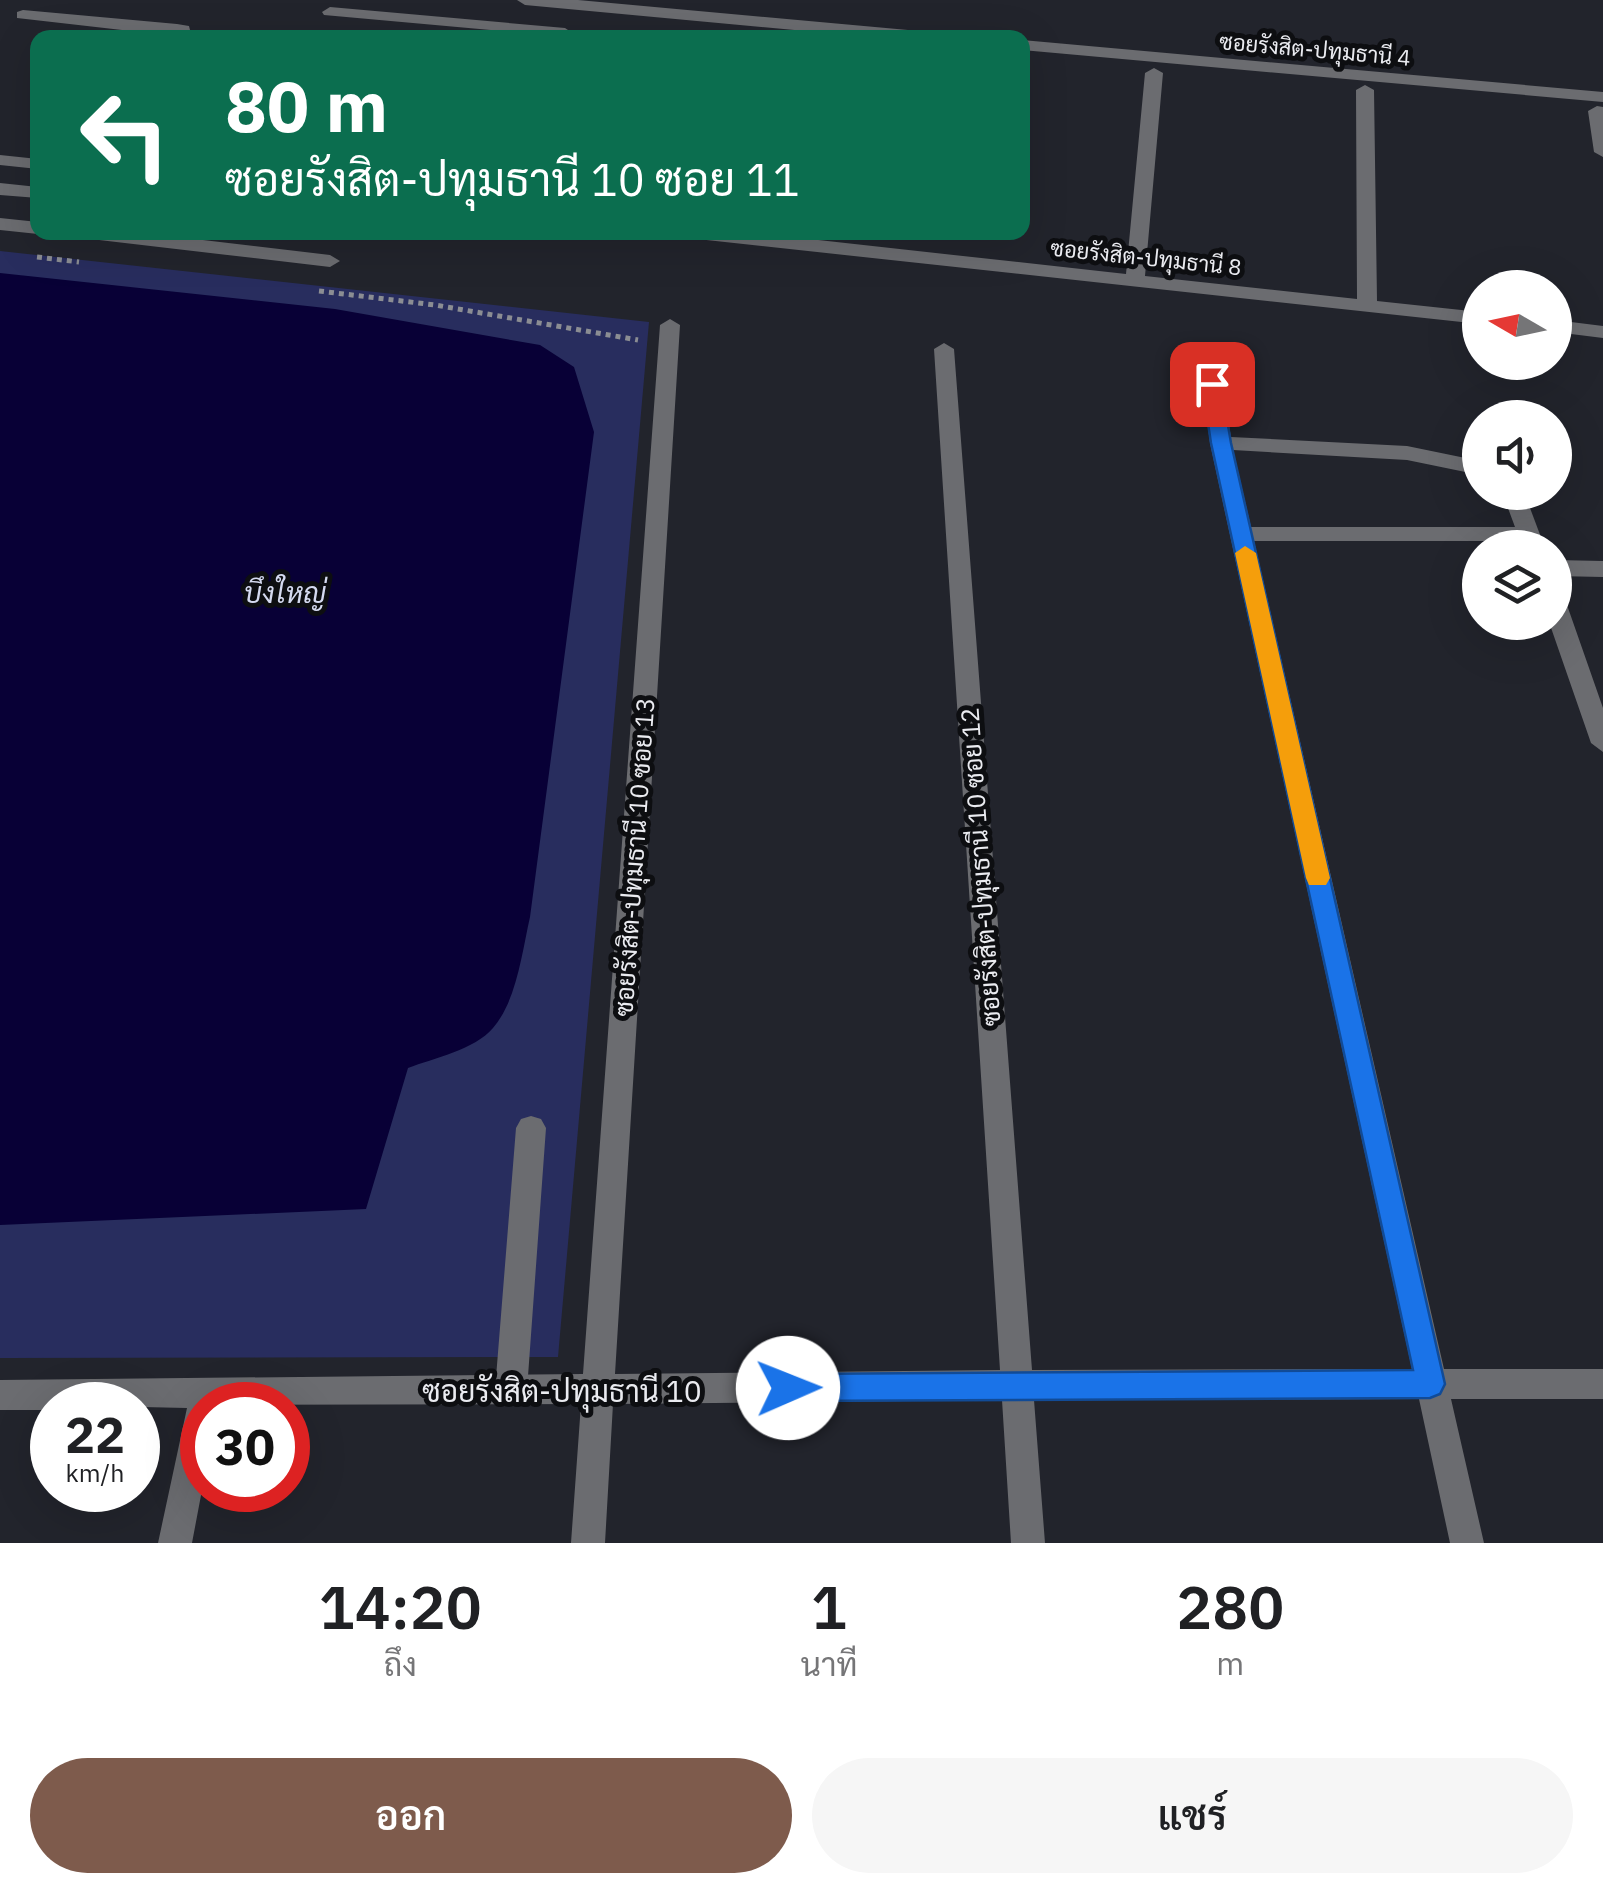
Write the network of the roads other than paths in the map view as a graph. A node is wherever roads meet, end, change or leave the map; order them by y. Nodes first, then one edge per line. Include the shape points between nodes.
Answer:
1 (525, 0) edge
2 (330, 12) dead end
3 (23, 15) dead end
4 (182, 30) edge
5 (531, 30) edge
6 (854, 30) edge
7 (1030, 46) edge
8 (1154, 72) dead end
9 (1366, 90) dead end
10 (1600, 104) edge
11 (1603, 152) edge
12 (0, 160) edge
13 (30, 163) edge
14 (0, 189) edge
15 (30, 192) edge
16 (0, 224) edge
17 (30, 227) edge
18 (175, 240) edge
19 (758, 240) edge
20 (903, 240) edge
21 (899, 256) junction
22 (330, 261) dead end
23 (1135, 280) junction
24 (1366, 305) junction
25 (1462, 316) edge
26 (1572, 328) edge
27 (1603, 332) edge
28 (670, 335) road end
29 (944, 349) dead end
30 (1212, 384) dead end
31 (1221, 443) junction
32 (1462, 464) edge
33 (1241, 534) junction
34 (1462, 539) edge
35 (1572, 568) edge
36 (1603, 568) edge
37 (1567, 640) edge
38 (1603, 743) edge
39 (530, 1128) dead end
40 (1017, 1384) junction
41 (1430, 1384) junction
42 (1603, 1384) edge
43 (511, 1390) junction
44 (598, 1390) junction
45 (0, 1396) edge
46 (310, 1399) edge
47 (180, 1402) edge
48 (181, 1512) edge
49 (175, 1543) edge
50 (588, 1543) edge
51 (1028, 1543) edge
52 (1467, 1543) edge

1 - 6 street
2 - 5 street
3 - 4 street
7 - 10 street, ซอยรังสิต-ปทุมธานี 4
8 - 23 street
9 - 24 street
10 - 11 street
12 - 13 street
14 - 15 street
16 - 17 street
18 - 22 street
19 - 21 street, ซอยรังสิต-ปทุมธานี 8
20 - 21 street
21 - 23 street, ซอยรังสิต-ปทุมธานี 8
23 - 24 street, ซอยรังสิต-ปทุมธานี 8
24 - 25 street, ซอยรังสิต-ปทุมธานี 8
26 - 27 street
28 - 44 street, ซอยรังสิต-ปทุมธานี 10 ซอย 13
29 - 40 street, ซอยรังสิต-ปทุมธานี 10 ซอย 12
30 - 31 street
31 - 32 street via 1406,453
31 - 33 street
33 - 34 street
33 - 41 street
35 - 36 street
37 - 38 street
39 - 43 street
40 - 41 street, ซอยรังสิต-ปทุมธานี 10
40 - 44 street, ซอยรังสิต-ปทุมธานี 10
40 - 51 street, ซอยรังสิต-ปทุมธานี 10 ซอย 12
41 - 42 street, ซอยรังสิต-ปทุมธานี 10
41 - 52 street
43 - 44 street, ซอยรังสิต-ปทุมธานี 10
43 - 46 street, ซอยรังสิต-ปทุมธานี 10
44 - 50 street, ซอยรังสิต-ปทุมธานี 10 ซอย 13
45 - 47 street, ซอยรังสิต-ปทุมธานี 10
48 - 49 street

